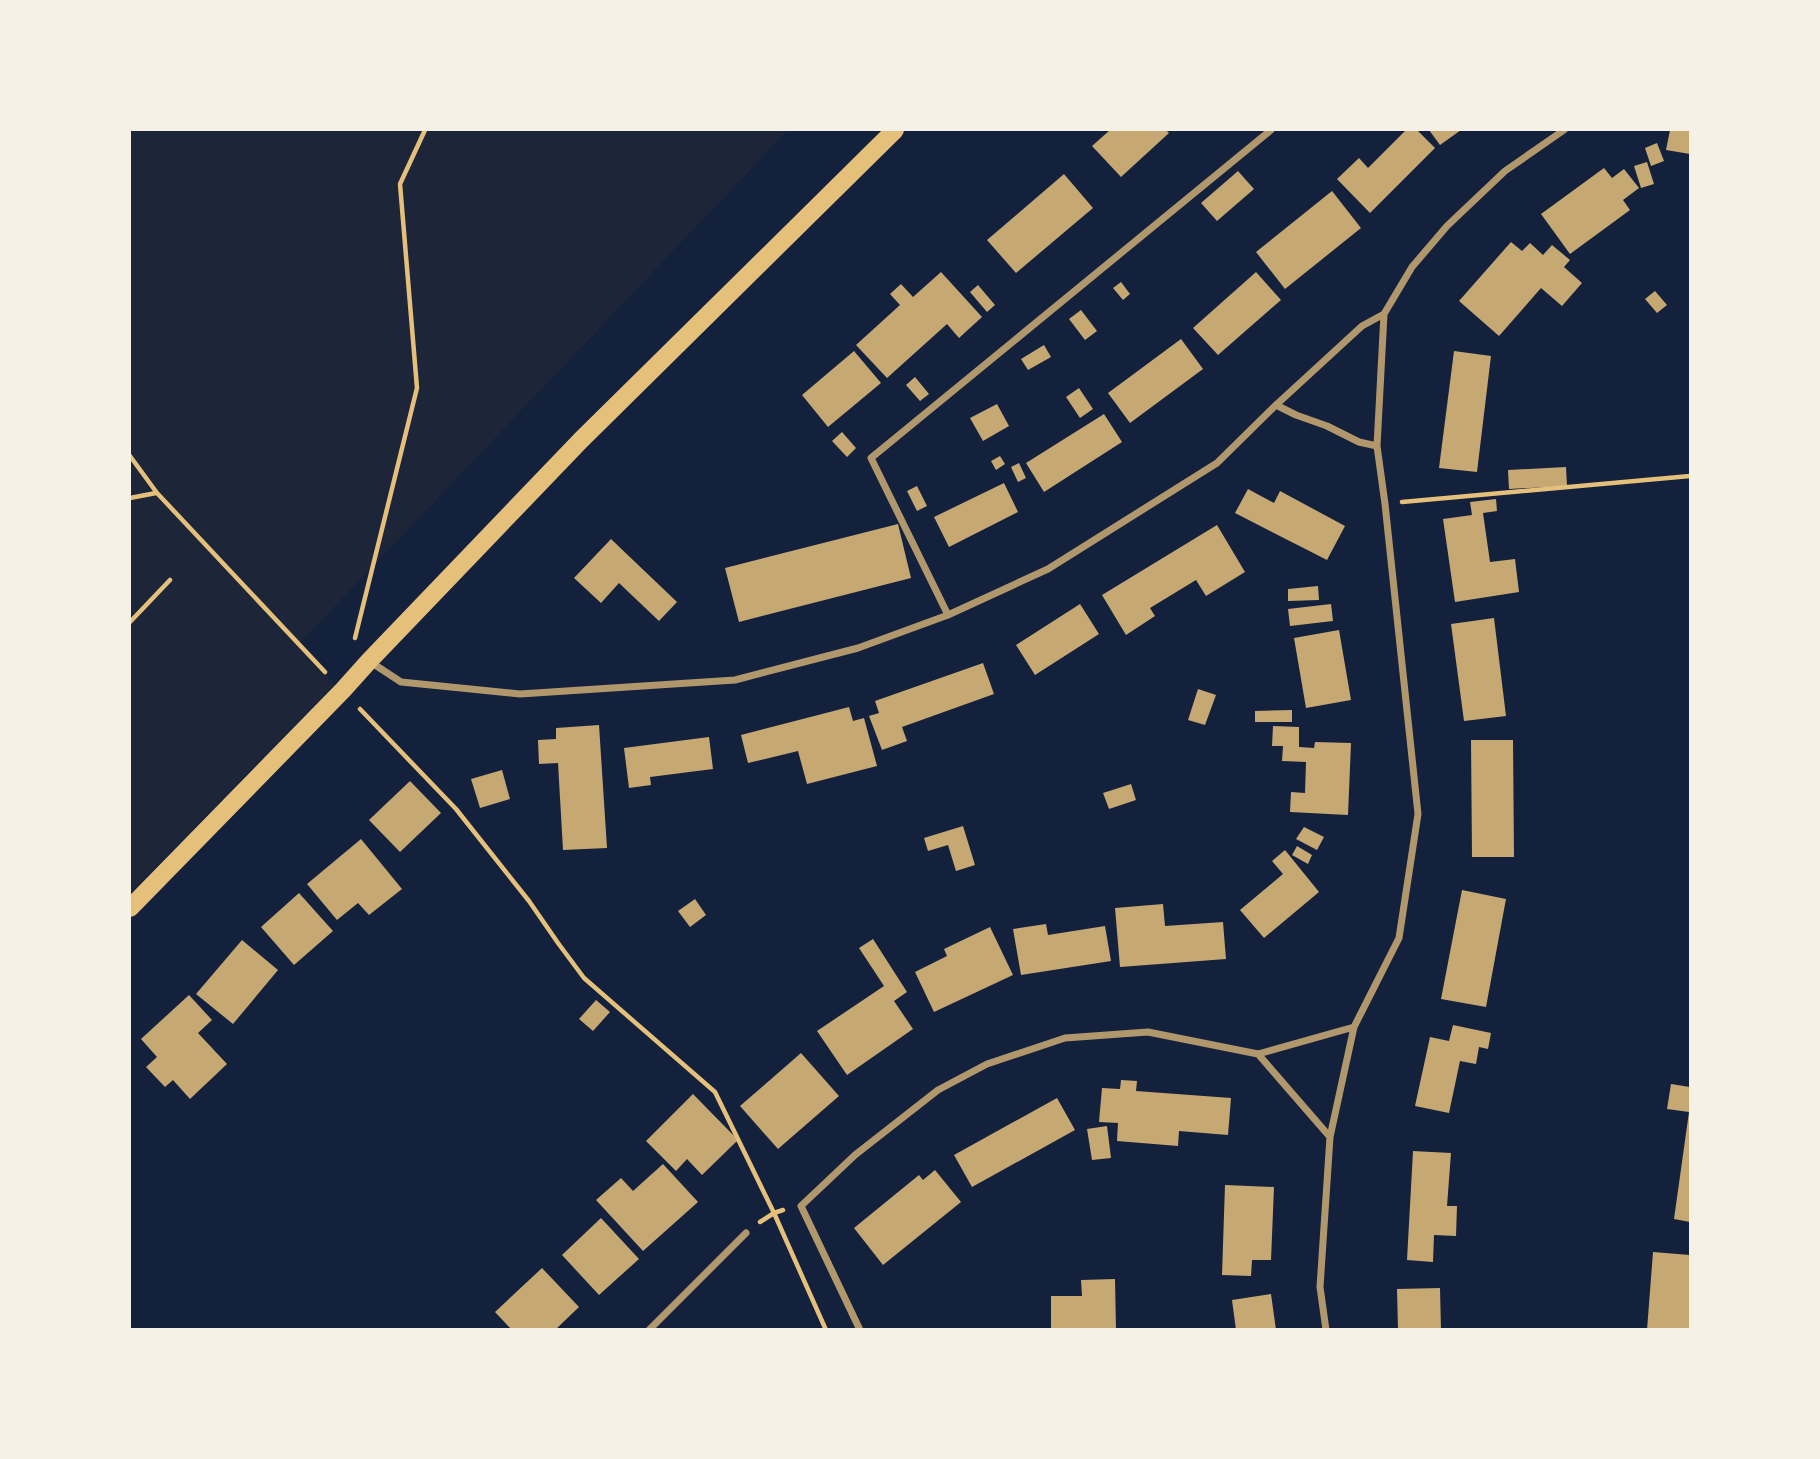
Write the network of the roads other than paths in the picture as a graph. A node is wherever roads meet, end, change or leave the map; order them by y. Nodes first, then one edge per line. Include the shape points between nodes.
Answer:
1 (895, 130) edge
2 (1271, 130) edge
3 (1564, 130) edge
4 (1384, 314) junction
5 (1276, 405) junction
6 (1377, 446) junction
7 (948, 615) junction
8 (369, 661) junction
9 (130, 908) edge
10 (1354, 1027) junction
11 (1258, 1054) junction
12 (1330, 1137) junction
13 (746, 1233) road end
14 (649, 1329) edge
15 (860, 1329) edge
16 (1326, 1329) edge

1 - 8 main road via 580,440
2 - 7 street via 871,458
3 - 4 street via 1505,171 1447,226 1412,267
4 - 5 street via 1362,326
4 - 6 street
5 - 6 street
5 - 7 street via 1217,463 1048,569
6 - 10 street via 1418,814 1399,938
7 - 8 street via 858,648 735,680 520,694 401,682
8 - 9 main road
10 - 11 street
10 - 12 street
11 - 12 street
11 - 15 street via 1148,1032 1065,1038 987,1064 938,1090 801,1206
12 - 16 street via 1320,1287
13 - 14 street

